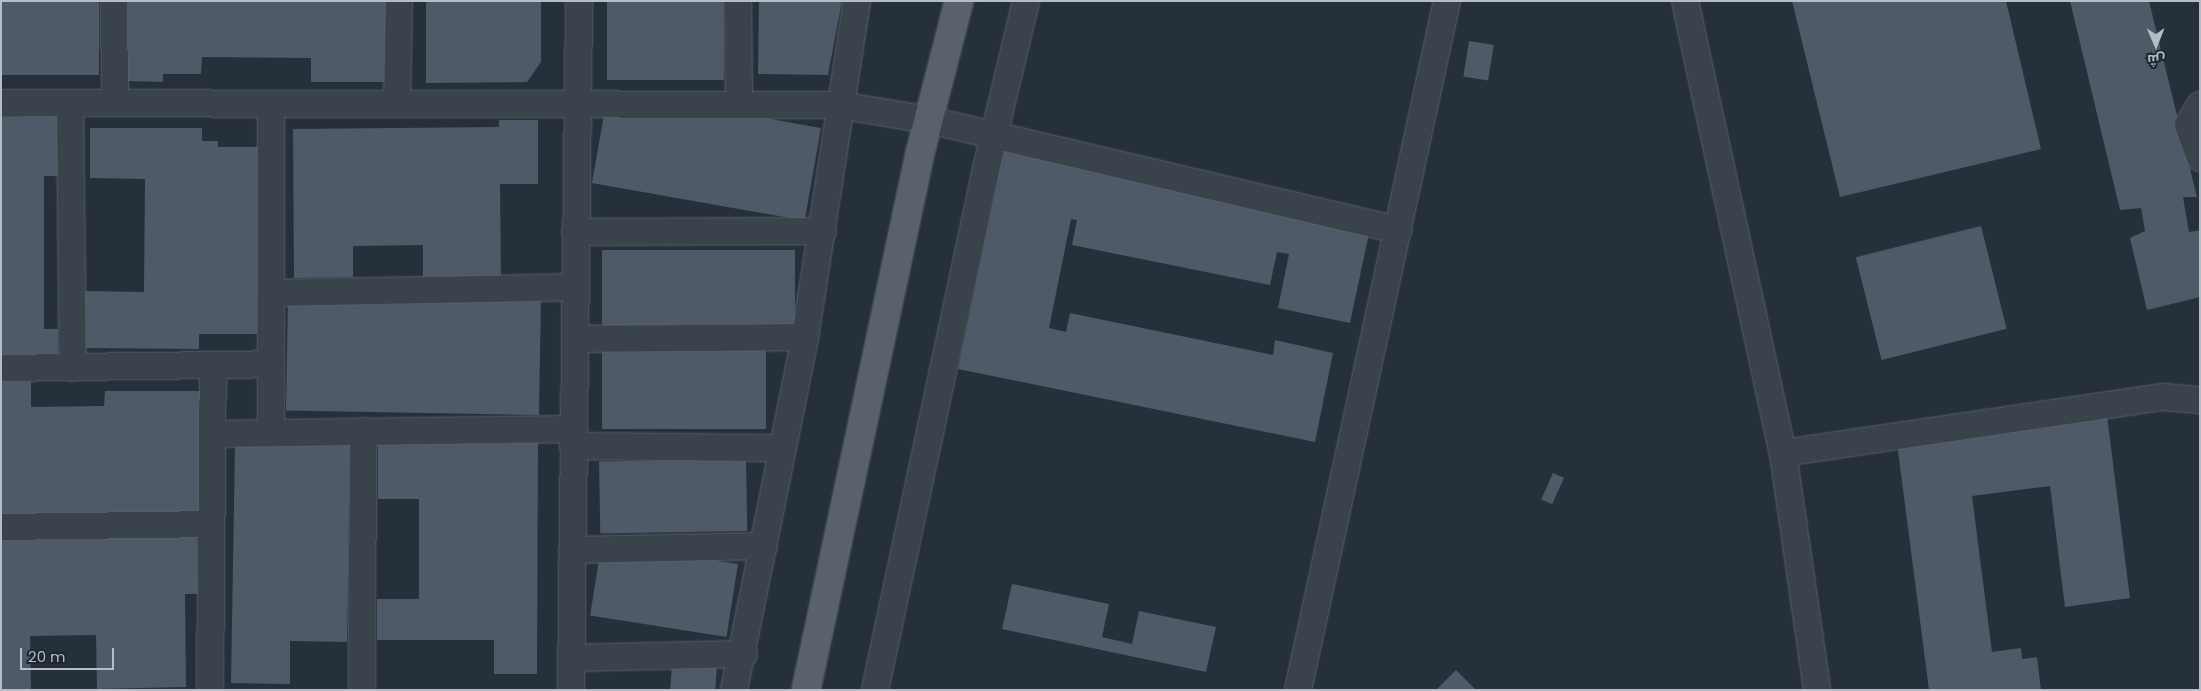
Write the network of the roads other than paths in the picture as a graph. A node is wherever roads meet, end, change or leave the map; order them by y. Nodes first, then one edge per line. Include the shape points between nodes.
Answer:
1 (114, 1) edge
2 (399, 1) edge
3 (579, 1) edge
4 (738, 1) edge
5 (857, 1) edge
6 (959, 1) edge
7 (1026, 1) edge
8 (1447, 1) edge
9 (1685, 1) edge
10 (115, 101) junction
11 (577, 101) junction
12 (70, 102) junction
13 (397, 102) junction
14 (1, 103) edge
15 (739, 103) junction
16 (271, 104) junction
17 (839, 105) junction
18 (2200, 105) edge
19 (929, 120) junction
20 (993, 136) junction
21 (2200, 158) edge
22 (1398, 230) junction
23 (823, 231) junction
24 (575, 232) junction
25 (575, 287) junction
26 (272, 293) junction
27 (805, 337) junction
28 (574, 339) junction
29 (271, 364) junction
30 (213, 367) junction
31 (1, 368) edge
32 (73, 368) junction
33 (2200, 400) edge
34 (363, 431) junction
35 (271, 432) junction
36 (212, 434) junction
37 (573, 437) junction
38 (780, 448) junction
39 (1783, 453) junction
40 (210, 524) junction
41 (1, 527) edge
42 (764, 546) junction
43 (572, 550) junction
44 (744, 654) junction
45 (571, 658) junction
46 (210, 690) edge
47 (362, 690) edge
48 (571, 690) edge
49 (734, 690) edge
50 (806, 690) edge
51 (875, 690) edge
52 (1298, 690) edge
53 (1817, 690) edge

1 - 10 street
2 - 13 street
3 - 11 street
4 - 15 street
5 - 17 street
6 - 19 main road
7 - 20 street
8 - 22 street
9 - 39 street
10 - 12 street
10 - 16 street
11 - 13 street
11 - 15 street
11 - 24 street
12 - 14 street
12 - 32 street
13 - 16 street
15 - 17 street
16 - 26 street
17 - 19 street
17 - 23 street
18 - 21 street via 2188,125
19 - 20 street
19 - 50 main road
20 - 22 street
20 - 51 street
22 - 52 street
23 - 24 street
23 - 27 street
24 - 25 street
25 - 26 street
25 - 28 street
26 - 29 street
27 - 28 street
27 - 38 street
28 - 37 street
29 - 30 street
29 - 35 street
30 - 32 street
30 - 36 street
31 - 32 street
33 - 39 street via 2164,397
34 - 35 street
34 - 37 street
34 - 47 street
35 - 36 street
36 - 40 street
37 - 38 street
37 - 43 street
38 - 42 street
39 - 53 street
40 - 41 street
40 - 46 street
42 - 43 street
42 - 44 street
43 - 45 street
44 - 45 street
44 - 49 street
45 - 48 street

